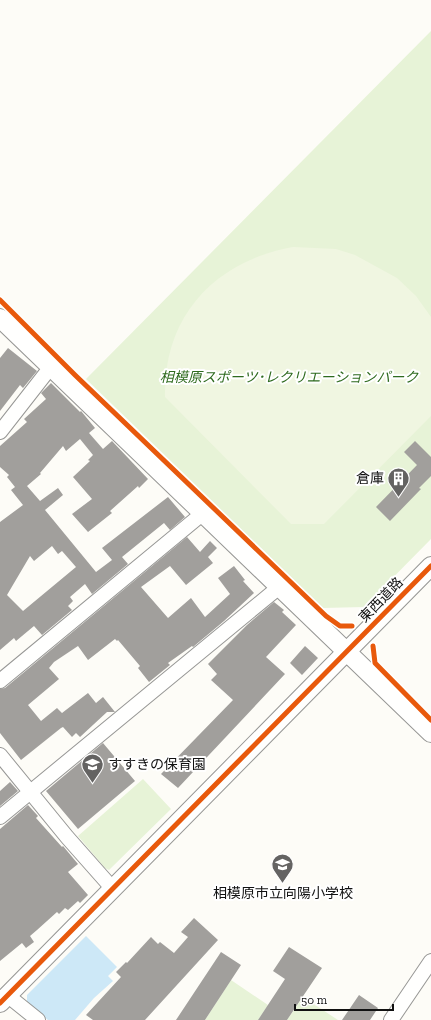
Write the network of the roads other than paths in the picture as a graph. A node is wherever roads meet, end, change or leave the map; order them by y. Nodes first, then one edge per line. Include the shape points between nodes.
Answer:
1 (0, 318) edge
2 (50, 368) junction
3 (0, 432) edge
4 (202, 514) junction
5 (431, 566) edge
6 (278, 588) junction
7 (347, 651) junction
8 (0, 682) edge
9 (431, 733) edge
10 (0, 755) edge
11 (30, 792) junction
12 (0, 817) edge
13 (113, 889) junction
14 (431, 961) edge
15 (2, 1000) edge
16 (38, 1020) edge
17 (391, 1020) edge

1 - 2 street
2 - 3 street
2 - 4 street
4 - 6 street
4 - 8 street
5 - 7 street, 東西道路
6 - 7 street
6 - 11 street
7 - 9 street
7 - 13 street, 東西道路
10 - 11 street
11 - 12 street
11 - 13 street
13 - 15 street, 東西道路
14 - 17 street
15 - 16 street

